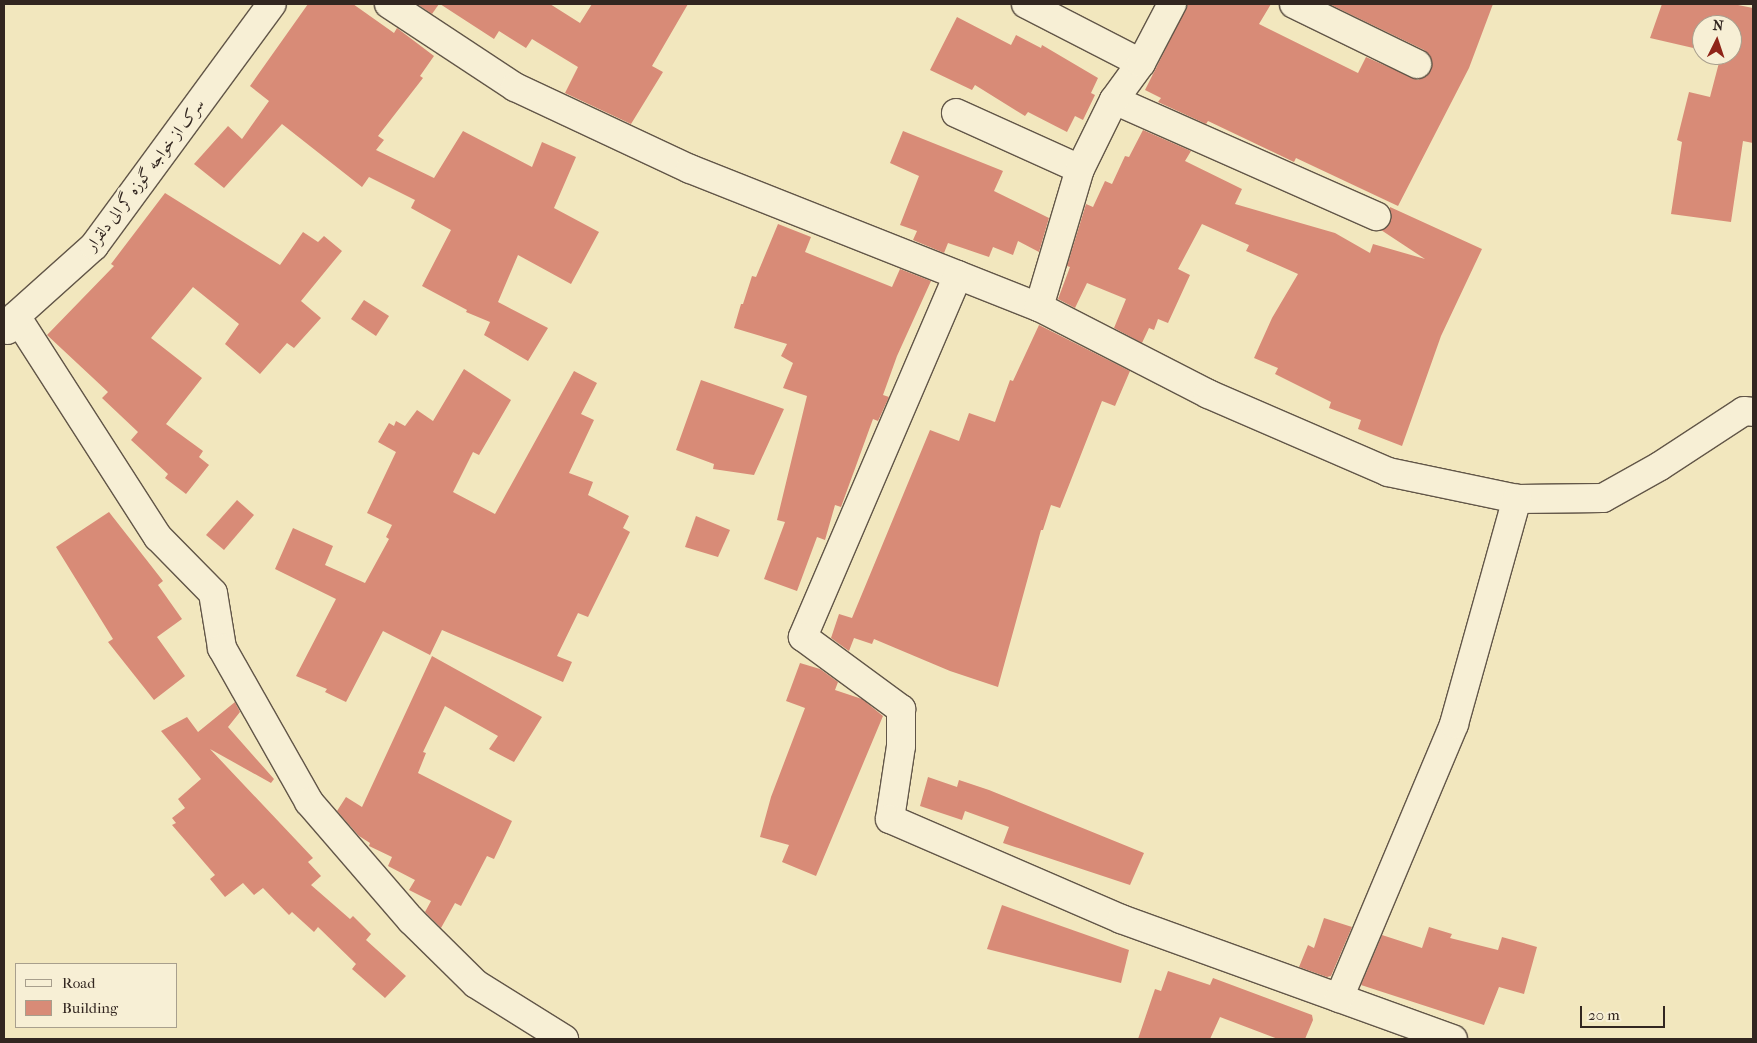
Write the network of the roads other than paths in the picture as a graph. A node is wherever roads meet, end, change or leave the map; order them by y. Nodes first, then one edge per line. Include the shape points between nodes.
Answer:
1 (272, 4) edge
2 (389, 4) edge
3 (1026, 4) edge
4 (1172, 4) edge
5 (1294, 4) edge
6 (1141, 63) junction
7 (1417, 64) dead end
8 (1114, 100) junction
9 (956, 113) dead end
10 (1080, 169) junction
11 (1376, 216) dead end
12 (958, 275) junction
13 (1040, 307) junction
14 (10, 324) edge
15 (1753, 412) edge
16 (1517, 499) junction
17 (1339, 998) junction
18 (564, 1039) edge
19 (1453, 1039) edge

1 - 14 street, سرک از خواجه گوزه گر الی دلقرار via 94,246
2 - 12 street via 515,86 690,169
3 - 6 street
4 - 6 street
5 - 7 street
6 - 8 street
8 - 10 street
8 - 11 street
9 - 10 street
10 - 13 street
12 - 13 street
12 - 17 street via 803,637 901,709 901,746 890,819 1121,919
13 - 16 street via 1208,394 1388,472
14 - 18 street via 158,536 213,593 222,648 309,802 410,920 476,984
15 - 16 street via 1744,411 1660,466 1603,498
16 - 17 street via 1454,724
17 - 19 street

